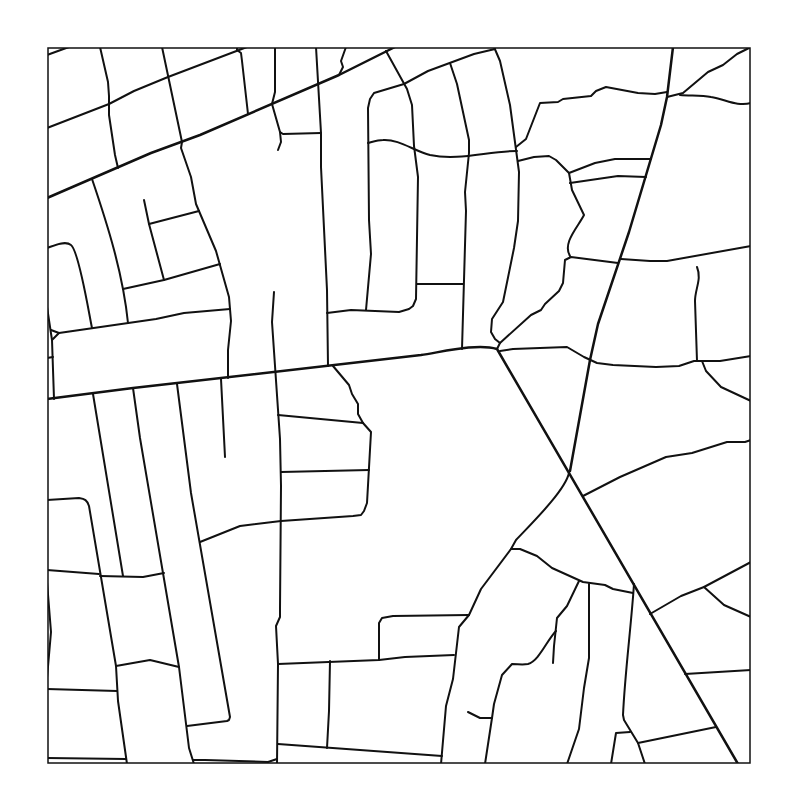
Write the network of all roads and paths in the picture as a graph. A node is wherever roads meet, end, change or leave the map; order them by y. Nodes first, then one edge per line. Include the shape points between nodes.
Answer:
1 (69, 47) edge
2 (100, 47) edge
3 (162, 47) edge
4 (247, 47) edge
5 (275, 47) edge
6 (316, 47) edge
7 (346, 47) edge
8 (395, 47) edge
9 (673, 47) edge
10 (751, 47) edge
11 (237, 48) edge
12 (495, 48) edge
13 (386, 51) junction
14 (47, 55) edge
15 (450, 63) junction
16 (339, 75) junction
17 (168, 77) junction
18 (318, 84) junction
19 (404, 84) junction
20 (667, 92) junction
21 (679, 94) junction
22 (666, 97) junction
23 (751, 103) edge
24 (109, 104) junction
25 (272, 104) junction
26 (248, 114) junction
27 (47, 128) edge
28 (280, 132) junction
29 (321, 133) junction
30 (182, 142) junction
31 (368, 143) junction
32 (516, 147) junction
33 (278, 150) dead end
34 (414, 150) junction
35 (516, 152) junction
36 (468, 157) junction
37 (651, 159) junction
38 (518, 161) junction
39 (118, 168) junction
40 (569, 173) junction
41 (646, 177) junction
42 (92, 179) junction
43 (570, 183) junction
44 (47, 198) edge
45 (144, 200) dead end
46 (199, 211) junction
47 (149, 224) junction
48 (751, 246) edge
49 (47, 248) edge
50 (571, 257) junction
51 (621, 259) junction
52 (619, 263) junction
53 (220, 264) junction
54 (697, 267) dead end
55 (164, 280) junction
56 (417, 284) junction
57 (463, 284) junction
58 (123, 289) junction
59 (274, 292) dead end
60 (47, 307) edge
61 (230, 309) junction
62 (366, 311) junction
63 (327, 313) junction
64 (128, 323) junction
65 (47, 325) edge
66 (50, 325) junction
67 (92, 328) junction
68 (51, 330) junction
69 (60, 333) junction
70 (52, 340) junction
71 (500, 343) junction
72 (462, 349) junction
73 (498, 350) junction
74 (751, 356) edge
75 (53, 357) junction
76 (47, 358) edge
77 (590, 360) junction
78 (697, 361) junction
79 (702, 361) junction
80 (328, 366) junction
81 (332, 366) junction
82 (275, 373) junction
83 (228, 378) junction
84 (221, 379) junction
85 (178, 384) junction
86 (133, 388) junction
87 (93, 394) junction
88 (47, 399) edge
89 (54, 399) junction
90 (751, 401) edge
91 (278, 415) junction
92 (363, 423) junction
93 (751, 440) edge
94 (225, 457) dead end
95 (369, 470) junction
96 (281, 472) junction
97 (570, 472) junction
98 (583, 496) junction
99 (47, 500) edge
100 (281, 521) junction
101 (200, 542) junction
102 (511, 549) junction
103 (751, 562) edge
104 (47, 570) edge
105 (164, 573) junction
106 (99, 575) junction
107 (123, 576) junction
108 (579, 581) junction
109 (47, 582) edge
110 (589, 584) junction
111 (634, 584) junction
112 (704, 587) junction
113 (633, 593) junction
114 (650, 614) junction
115 (469, 615) junction
116 (751, 617) edge
117 (556, 631) junction
118 (455, 655) junction
119 (379, 660) junction
120 (330, 661) junction
121 (553, 663) dead end
122 (278, 664) junction
123 (116, 666) junction
124 (179, 667) junction
125 (751, 670) edge
126 (685, 674) junction
127 (47, 678) edge
128 (47, 688) edge
129 (117, 691) junction
130 (468, 712) dead end
131 (492, 718) junction
132 (187, 726) junction
133 (716, 726) junction
134 (630, 732) junction
135 (638, 743) junction
136 (278, 744) junction
137 (327, 748) junction
138 (442, 756) junction
139 (47, 758) edge
140 (277, 758) junction
141 (126, 759) junction
142 (193, 760) junction
143 (127, 764) edge
144 (194, 764) edge
145 (277, 764) edge
146 (441, 764) edge
147 (485, 764) edge
148 (567, 764) edge
149 (611, 764) edge
150 (645, 764) edge
151 (738, 764) edge

1 - 14 street
2 - 24 street via 108,82
3 - 17 street
4 - 11 street
5 - 25 street via 275,92
6 - 18 street
7 - 16 street
8 - 13 street
9 - 20 street
10 - 21 street via 708,72
11 - 17 street
11 - 26 street via 242,61
12 - 15 street
12 - 32 street via 510,105
13 - 16 street
13 - 19 street
15 - 19 street
15 - 36 street via 466,122
16 - 18 street
17 - 24 street
17 - 30 street
18 - 25 street
18 - 29 street
19 - 31 street via 371,96 368,108
19 - 34 street via 412,101
20 - 22 street
20 - 32 street via 638,93 606,88 596,91 591,96 540,104 526,139
21 - 22 street
21 - 23 street via 710,96 736,104
22 - 37 street
24 - 27 street
24 - 39 street
25 - 26 street
25 - 28 street
26 - 30 street
28 - 29 street
28 - 33 street via 281,142
29 - 63 street
30 - 39 street
30 - 46 street via 181,148
31 - 34 street via 390,140
31 - 62 street via 371,254
32 - 35 street
34 - 36 street via 431,155
34 - 56 street via 418,177
35 - 36 street
35 - 38 street
36 - 57 street
37 - 40 street via 615,159
37 - 41 street
38 - 40 street via 549,156
38 - 71 street via 516,237 503,302 492,319 491,326 493,336
39 - 42 street
40 - 43 street
41 - 43 street via 618,176
41 - 51 street
42 - 44 street
42 - 58 street via 118,262
43 - 50 street via 584,215 568,242 568,253
45 - 47 street
46 - 47 street
46 - 53 street
47 - 55 street
48 - 51 street via 666,261
49 - 67 street via 59,244 72,245
50 - 52 street
50 - 71 street via 564,262 560,291
51 - 52 street
52 - 77 street via 598,324
53 - 55 street
53 - 61 street
54 - 78 street via 700,276 694,301
55 - 58 street
56 - 57 street
56 - 62 street via 416,299 409,309 399,312
57 - 72 street
58 - 64 street
59 - 82 street via 272,322
60 - 66 street
61 - 64 street via 190,312
61 - 83 street
62 - 63 street
63 - 80 street
64 - 67 street
65 - 66 street
66 - 68 street
67 - 69 street
68 - 69 street
68 - 70 street
69 - 70 street
70 - 75 street
71 - 73 street
72 - 73 street via 485,347
72 - 81 street
73 - 77 street via 567,347
73 - 97 street
74 - 79 street
75 - 76 street
75 - 89 street
77 - 78 street via 608,365 656,367 678,366
77 - 97 street
78 - 79 street
79 - 90 street via 706,371 721,387
80 - 81 street
80 - 82 street
81 - 92 street via 349,385
82 - 83 street
82 - 91 street
83 - 84 street
84 - 85 street
84 - 94 street
85 - 86 street
85 - 101 street via 191,493
86 - 87 street
86 - 105 street
87 - 89 street
87 - 107 street
88 - 89 street
91 - 92 street
91 - 96 street
92 - 95 street via 371,432
93 - 98 street via 727,442 692,453 666,457
95 - 96 street
95 - 100 street via 366,508 361,515
96 - 100 street
97 - 98 street
97 - 102 street via 561,490 516,540
98 - 111 street
99 - 106 street via 79,498 87,501
100 - 101 street via 240,526
100 - 122 street via 280,617 276,626
101 - 132 street via 230,718 227,721
102 - 108 street via 536,556 552,568
102 - 115 street via 481,589
103 - 112 street
104 - 106 street
105 - 107 street via 151,576
105 - 124 street
106 - 107 street
106 - 123 street
108 - 110 street
108 - 117 street via 568,606 557,618
109 - 127 street via 51,632
110 - 113 street via 605,585
110 - 148 street via 589,658 579,729
111 - 113 street
111 - 114 street
112 - 114 street via 680,596
112 - 116 street via 724,605
113 - 134 street via 623,715
114 - 126 street
115 - 118 street via 459,627
115 - 119 street via 382,618 379,623
117 - 121 street
117 - 131 street via 539,656 530,663 512,664 502,675
118 - 119 street
118 - 138 street via 453,679 446,706
119 - 120 street
120 - 122 street
120 - 137 street
122 - 136 street
123 - 124 street via 150,660
123 - 129 street
124 - 132 street
125 - 126 street
126 - 133 street
128 - 129 street
129 - 141 street
130 - 131 street via 480,718
131 - 147 street
132 - 142 street
133 - 135 street
133 - 151 street
134 - 135 street
134 - 149 street via 616,733
135 - 150 street
136 - 137 street
136 - 140 street
137 - 138 street
138 - 146 street
139 - 141 street
140 - 142 street via 268,762
140 - 145 street
141 - 143 street
142 - 144 street

